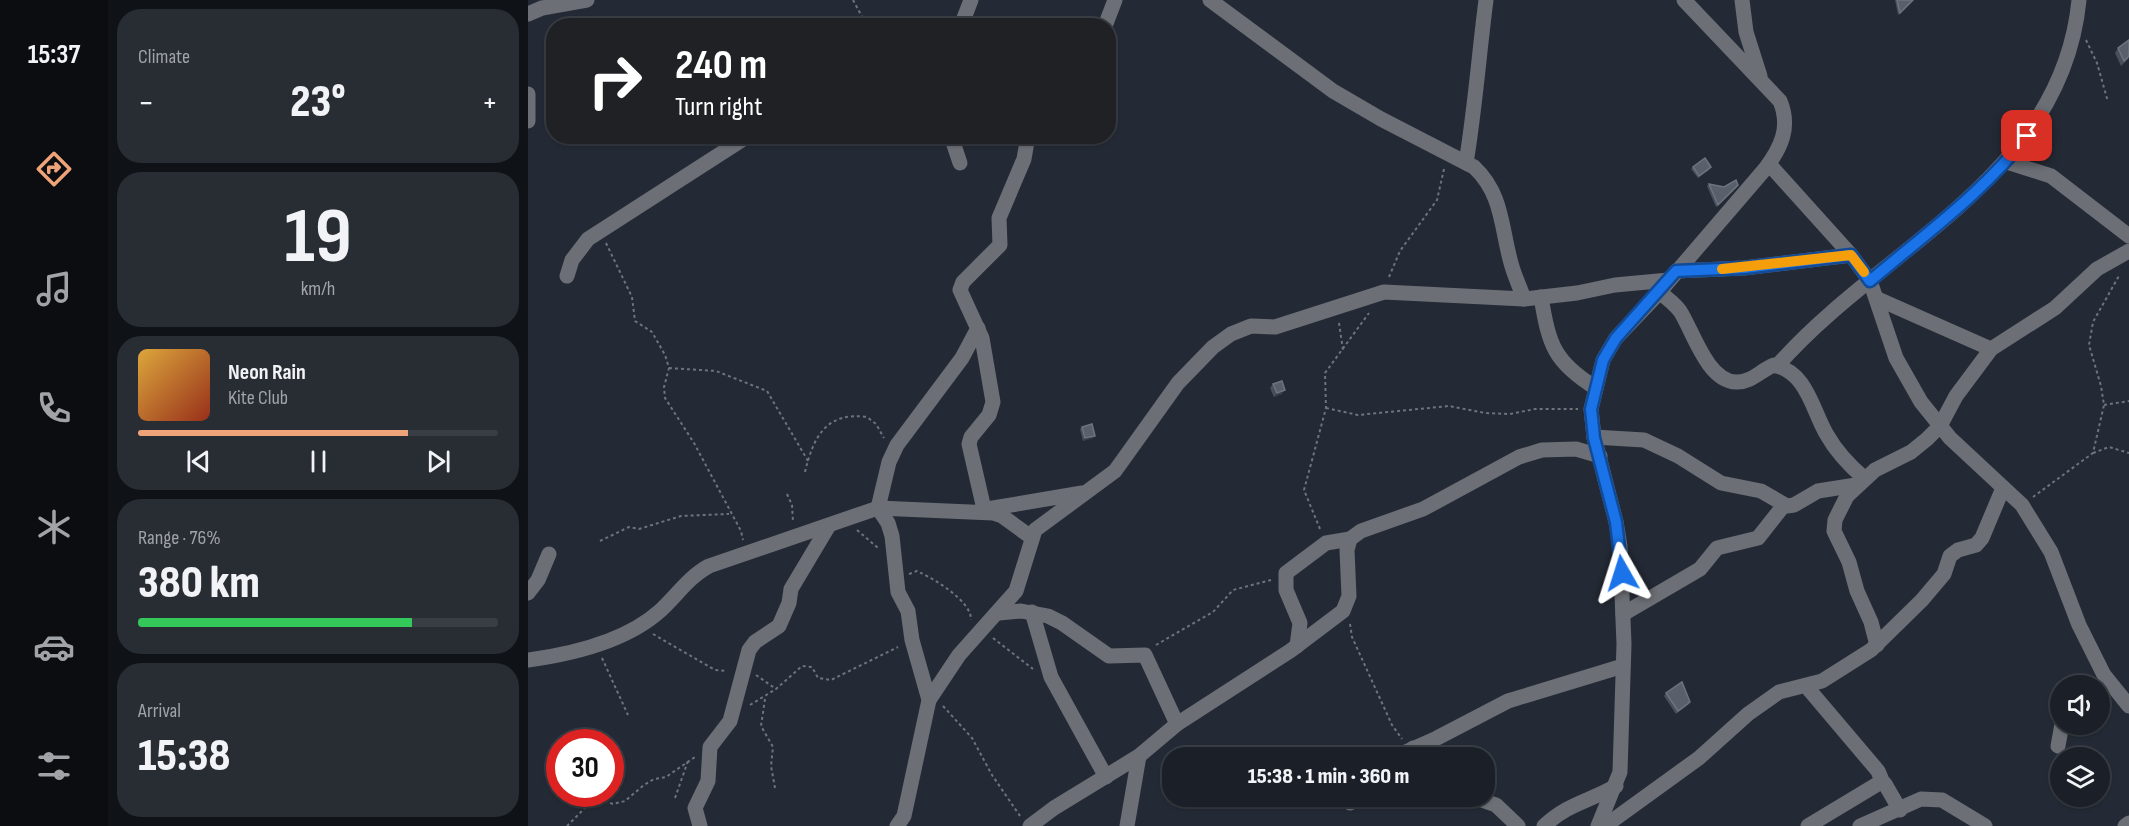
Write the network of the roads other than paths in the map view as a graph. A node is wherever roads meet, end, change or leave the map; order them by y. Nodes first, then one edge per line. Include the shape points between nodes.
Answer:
1 (587, 0) edge
2 (971, 0) edge
3 (1115, 0) edge
4 (1210, 0) edge
5 (1486, 0) edge
6 (1684, 0) edge
7 (1743, 0) edge
8 (2079, 0) edge
9 (536, 7) edge
10 (965, 18) edge
11 (1108, 18) edge
12 (1760, 78) junction
13 (528, 94) edge
14 (528, 121) edge
15 (736, 144) edge
16 (954, 144) edge
17 (1027, 144) edge
18 (2007, 162) junction
19 (960, 163) dead end
20 (1466, 163) junction
21 (1769, 164) junction
22 (2129, 236) edge
23 (2129, 251) edge
24 (1851, 255) junction
25 (1673, 275) junction
26 (567, 276) dead end
27 (1870, 281) junction
28 (1659, 292) junction
29 (1541, 297) junction
30 (1524, 299) junction
31 (1878, 299) junction
32 (978, 328) junction
33 (1991, 349) junction
34 (1777, 366) junction
35 (1596, 388) junction
36 (1940, 426) junction
37 (1594, 438) junction
38 (1600, 456) junction
39 (1860, 482) junction
40 (2003, 488) junction
41 (1086, 493) junction
42 (1784, 505) junction
43 (879, 508) junction
44 (982, 510) junction
45 (828, 527) junction
46 (1031, 537) junction
47 (1350, 539) junction
48 (549, 554) dead end
49 (528, 593) edge
50 (1032, 612) junction
51 (999, 613) junction
52 (1623, 614) junction
53 (1876, 645) junction
54 (1297, 646) junction
55 (530, 655) edge
56 (1623, 666) junction
57 (2097, 675) edge
58 (1806, 686) junction
59 (2110, 690) edge
60 (930, 699) junction
61 (2129, 706) edge
62 (1177, 724) junction
63 (2060, 735) edge
64 (2058, 746) dead end
65 (1415, 747) edge
66 (1139, 756) junction
67 (1106, 777) junction
68 (1884, 783) junction
69 (1616, 786) junction
70 (1495, 805) edge
71 (1900, 810) junction
72 (1026, 822) edge
73 (2129, 823) edge
74 (700, 826) edge
75 (897, 826) edge
76 (1127, 826) edge
77 (1518, 826) edge
78 (1544, 826) edge
79 (1598, 826) edge
80 (1605, 826) edge
81 (1808, 826) edge
82 (1860, 826) edge
83 (1985, 826) edge
84 (2125, 826) edge

1 - 9 street
2 - 10 street
3 - 11 street
4 - 20 street via 1333,91
5 - 20 street
6 - 12 street
7 - 12 street via 1746,32
8 - 18 street via 2075,36 2058,82
12 - 21 street via 1780,101 1785,114 1783,137
13 - 14 street
15 - 26 street via 600,231 579,249
16 - 19 street
17 - 32 street via 999,218 1000,245 961,286 962,299
18 - 22 street via 2051,176
18 - 27 street
20 - 30 street via 1490,183 1510,262
21 - 24 street
21 - 25 street
23 - 33 street via 2097,269 2055,308
24 - 25 street
24 - 27 street
25 - 28 street
25 - 29 street
27 - 31 street
27 - 34 street via 1815,325
28 - 34 street via 1679,310 1720,377 1736,382 1749,380
28 - 35 street via 1616,338 1603,360
29 - 30 street
29 - 35 street via 1545,323 1561,362
30 - 41 street via 1384,292 1275,327 1251,326 1231,334 1212,346 1178,383 1115,471
31 - 33 street
31 - 36 street via 1896,358
32 - 43 street via 962,358 897,445
32 - 44 street via 987,354 993,407 969,444
33 - 36 street via 1956,396
34 - 39 street via 1802,383 1828,438
35 - 37 street via 1591,409
36 - 39 street via 1911,452
36 - 40 street
37 - 38 street
37 - 42 street via 1644,440 1721,483 1761,491
38 - 47 street via 1576,449 1542,450 1519,457 1448,497 1361,531
38 - 52 street via 1620,546
39 - 42 street via 1829,488 1794,505
39 - 53 street via 1840,510 1834,531 1850,562
40 - 53 street via 1982,538 1976,545 1950,556 1946,571
40 - 57 street via 2022,505 2051,552
41 - 44 street
41 - 46 street via 1043,522
42 - 52 street via 1758,538 1717,548 1700,569
43 - 44 street
43 - 45 street
43 - 60 street via 892,536 898,592 908,611 912,640
44 - 46 street via 1002,516
45 - 55 street via 702,570 660,610 637,626 597,644
45 - 74 street via 791,589 779,626 749,650 730,721 710,747 708,781 695,808
46 - 51 street via 1016,591
47 - 54 street via 1346,607
47 - 54 street via 1326,543 1286,573 1286,590 1300,623
48 - 49 street
50 - 51 street
50 - 62 street via 1062,623 1108,657 1145,655
50 - 67 street via 1051,677
51 - 60 street via 966,648
52 - 56 street
53 - 58 street via 1822,681
54 - 62 street
56 - 65 street via 1508,701
56 - 69 street
58 - 68 street
58 - 80 street via 1779,692 1699,758
59 - 61 street
60 - 75 street via 904,816
62 - 66 street
63 - 64 street
66 - 67 street
66 - 76 street
67 - 72 street
68 - 71 street
68 - 81 street
69 - 78 street via 1563,809
69 - 79 street
70 - 77 street
71 - 82 street
71 - 83 street via 1921,799 1942,800
73 - 84 street

